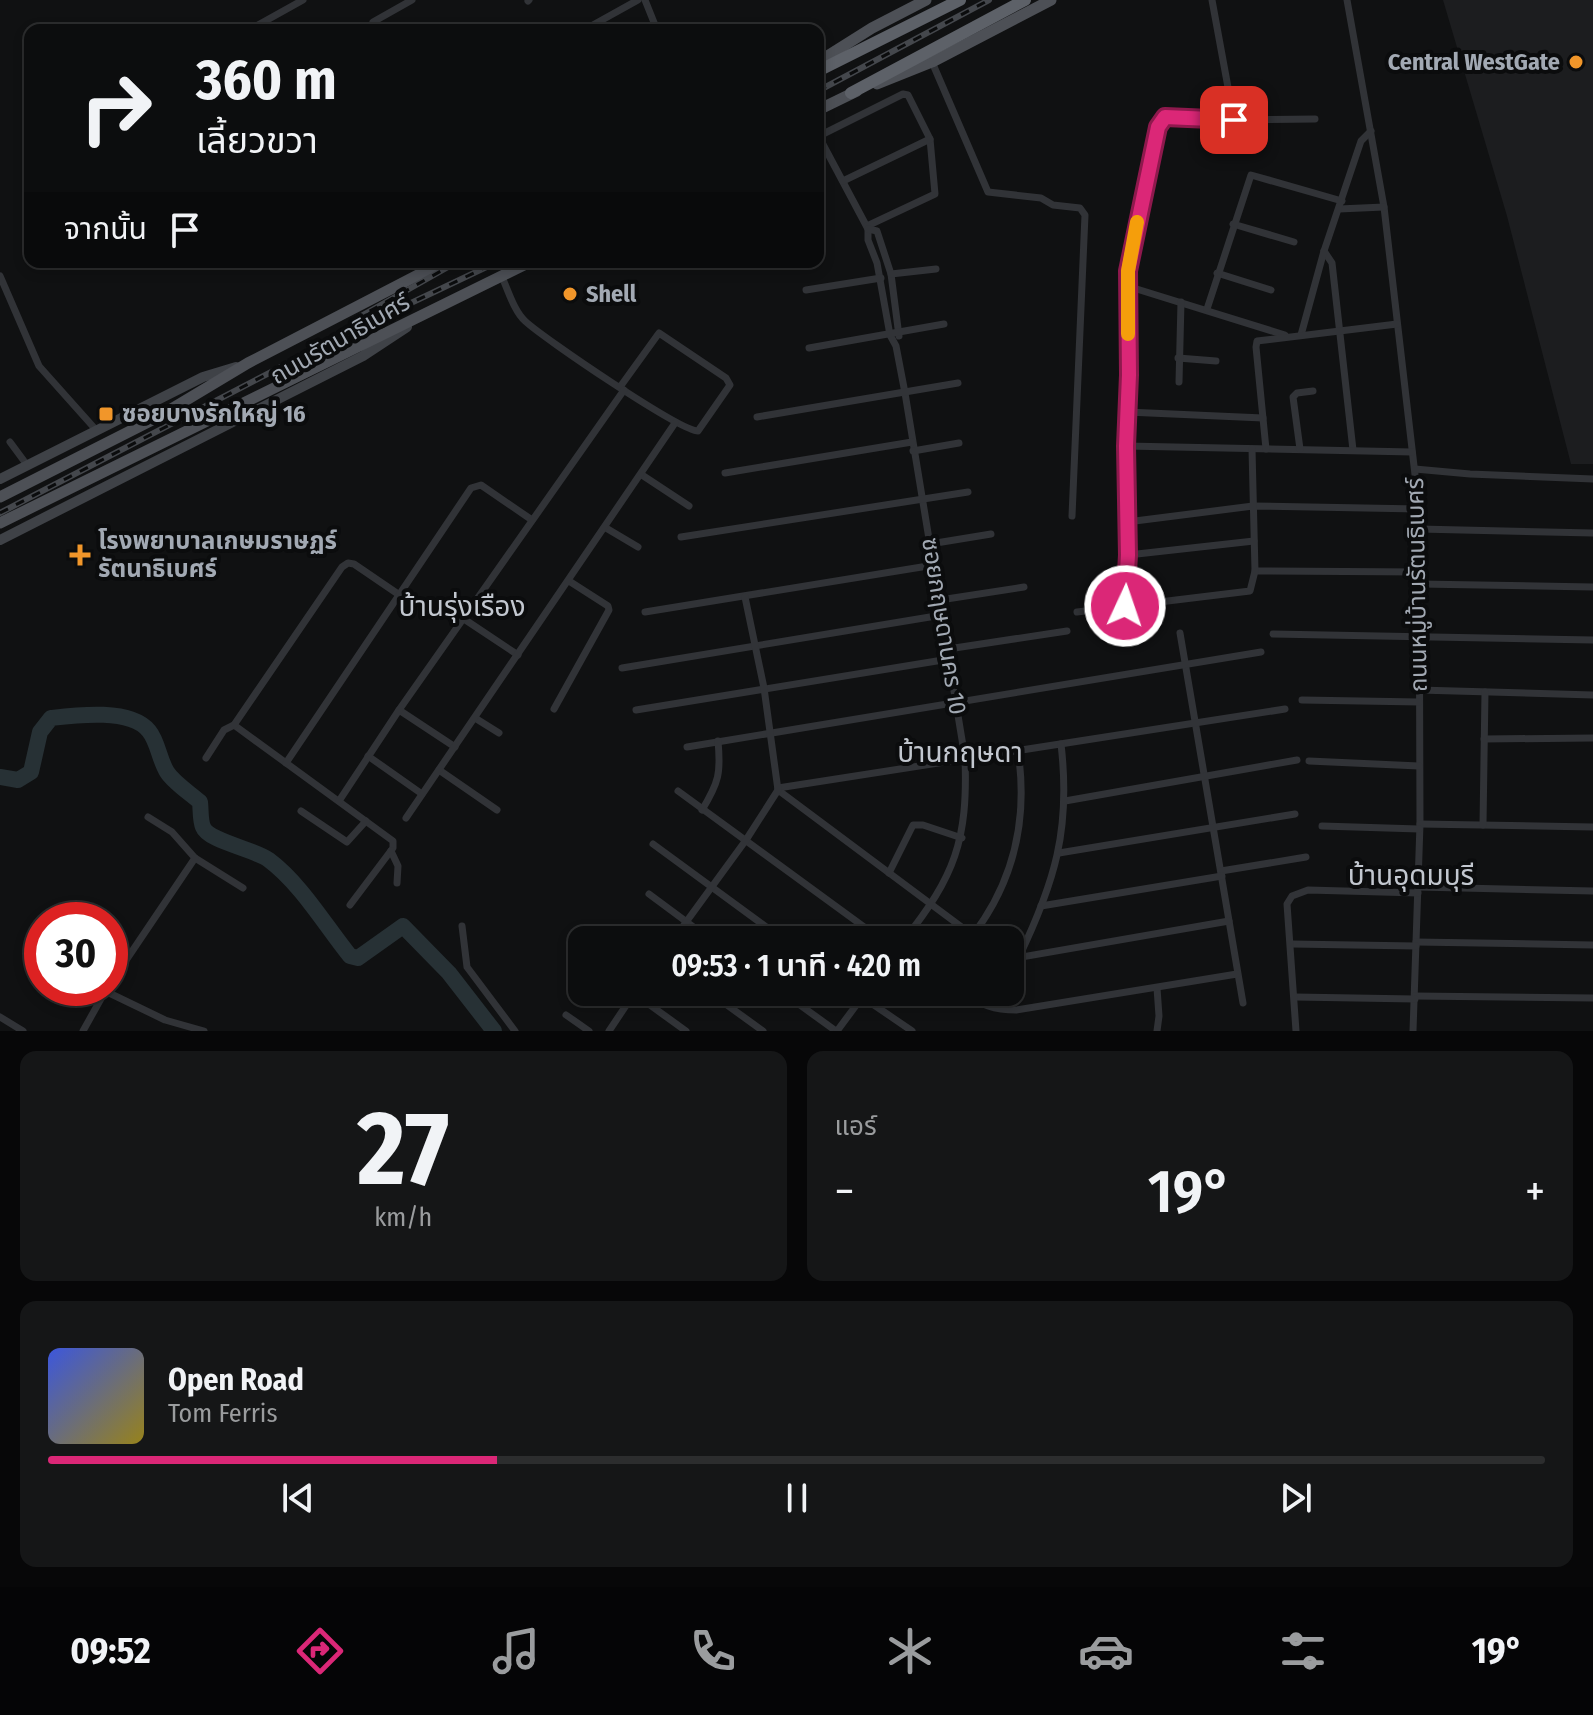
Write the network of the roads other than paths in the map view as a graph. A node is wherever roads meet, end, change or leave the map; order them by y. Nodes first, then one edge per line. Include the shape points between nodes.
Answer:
1 (303, 0) edge
2 (412, 0) edge
3 (638, 0) edge
4 (645, 0) edge
5 (911, 0) edge
6 (926, 0) edge
7 (960, 0) edge
8 (1051, 0) edge
9 (1059, 0) edge
10 (1212, 0) edge
11 (1347, 0) edge
12 (1029, 4) edge
13 (373, 22) dead end
14 (260, 24) edge
15 (602, 24) edge
16 (655, 24) edge
17 (872, 28) junction
18 (824, 58) edge
19 (932, 62) junction
20 (824, 68) edge
21 (851, 93) junction
22 (824, 107) edge
23 (1315, 119) dead end
24 (1234, 120) junction
25 (1371, 131) junction
26 (824, 132) edge
27 (930, 139) junction
28 (824, 146) edge
29 (843, 181) junction
30 (1341, 205) junction
31 (1384, 207) junction
32 (1233, 224) junction
33 (868, 227) junction
34 (1294, 242) dead end
35 (1324, 251) junction
36 (431, 268) edge
37 (519, 268) edge
38 (936, 269) dead end
39 (1217, 273) junction
40 (891, 274) junction
41 (0, 276) edge
42 (502, 277) junction
43 (881, 278) junction
44 (1127, 286) junction
45 (806, 290) dead end
46 (1271, 290) dead end
47 (1181, 302) junction
48 (1207, 309) junction
49 (422, 317) junction
50 (944, 324) dead end
51 (1397, 324) junction
52 (1338, 332) junction
53 (895, 334) junction
54 (1301, 335) junction
55 (1290, 336) junction
56 (809, 348) dead end
57 (1178, 358) junction
58 (1216, 361) dead end
59 (248, 363) junction
60 (1179, 382) dead end
61 (958, 383) dead end
62 (622, 388) junction
63 (1313, 391) dead end
64 (905, 393) junction
65 (1127, 412) junction
66 (757, 417) dead end
67 (1263, 418) junction
68 (675, 423) junction
69 (97, 431) junction
70 (10, 442) dead end
71 (959, 443) dead end
72 (1126, 446) junction
73 (913, 447) junction
74 (1252, 449) junction
75 (1266, 449) junction
76 (1300, 449) junction
77 (1353, 450) junction
78 (1412, 452) junction
79 (27, 465) junction
80 (1415, 469) junction
81 (725, 473) dead end
82 (642, 475) junction
83 (0, 479) edge
84 (1593, 479) edge
85 (968, 492) dead end
86 (0, 497) edge
87 (923, 500) junction
88 (689, 506) dead end
89 (1253, 506) junction
90 (1419, 509) junction
91 (1072, 516) dead end
92 (532, 520) junction
93 (1127, 522) junction
94 (0, 523) edge
95 (606, 528) junction
96 (1419, 529) junction
97 (1593, 533) edge
98 (991, 534) dead end
99 (681, 537) dead end
100 (0, 540) edge
101 (1254, 541) junction
102 (930, 544) junction
103 (638, 547) dead end
104 (1128, 555) junction
105 (934, 565) junction
106 (1255, 571) junction
107 (1419, 572) junction
108 (569, 581) junction
109 (1419, 584) junction
110 (1024, 587) dead end
111 (1593, 587) edge
112 (398, 594) junction
113 (745, 597) junction
114 (940, 600) junction
115 (1125, 606) junction
116 (645, 612) dead end
117 (1077, 612) dead end
118 (942, 615) junction
119 (464, 619) junction
120 (1067, 631) dead end
121 (1180, 633) dead end
122 (1273, 634) dead end
123 (1417, 636) junction
124 (1593, 640) edge
125 (755, 646) junction
126 (948, 649) junction
127 (1261, 652) dead end
128 (518, 655) junction
129 (949, 659) junction
130 (1185, 664) junction
131 (622, 668) dead end
132 (764, 688) junction
133 (1419, 690) junction
134 (1485, 692) junction
135 (1593, 695) edge
136 (1302, 700) dead end
137 (957, 702) junction
138 (1419, 702) junction
139 (554, 709) dead end
140 (1285, 709) dead end
141 (399, 710) junction
142 (636, 710) dead end
143 (475, 718) junction
144 (1194, 722) junction
145 (234, 725) junction
146 (771, 732) junction
147 (499, 733) dead end
148 (1593, 738) edge
149 (1484, 739) junction
150 (718, 741) junction
151 (1061, 744) junction
152 (455, 747) junction
153 (687, 747) dead end
154 (1018, 751) junction
155 (368, 756) junction
156 (206, 758) dead end
157 (965, 758) junction
158 (1297, 760) dead end
159 (1309, 761) dead end
160 (286, 763) junction
161 (1419, 766) junction
162 (439, 770) junction
163 (1205, 776) junction
164 (778, 789) junction
165 (678, 791) dead end
166 (422, 794) junction
167 (339, 801) junction
168 (1065, 801) junction
169 (497, 810) dead end
170 (702, 810) junction
171 (301, 811) dead end
172 (1295, 814) dead end
173 (148, 817) dead end
174 (406, 818) dead end
175 (366, 821) junction
176 (1483, 825) junction
177 (1322, 826) dead end
178 (1419, 826) junction
179 (1593, 827) edge
180 (1213, 828) junction
181 (962, 838) junction
182 (746, 840) junction
183 (653, 844) dead end
184 (391, 851) junction
185 (1059, 853) junction
186 (1306, 857) dead end
187 (195, 858) junction
188 (889, 873) junction
189 (1221, 874) junction
190 (397, 883) dead end
191 (711, 887) junction
192 (243, 888) dead end
193 (1418, 890) junction
194 (1593, 891) edge
195 (649, 894) dead end
196 (350, 905) dead end
197 (932, 905) junction
198 (1041, 906) junction
199 (1229, 921) junction
200 (686, 922) junction
201 (462, 926) dead end
202 (683, 926) edge
203 (692, 926) edge
204 (765, 926) edge
205 (863, 926) edge
206 (915, 926) edge
207 (960, 926) edge
208 (983, 926) edge
209 (1024, 939) edge
210 (1292, 944) junction
211 (1416, 944) junction
212 (1593, 945) edge
213 (128, 957) edge
214 (1024, 957) edge
215 (1237, 974) junction
216 (1157, 988) junction
217 (1295, 997) junction
218 (1415, 997) junction
219 (1593, 998) edge
220 (128, 1000) edge
221 (1243, 1003) dead end
222 (97, 1006) edge
223 (624, 1006) edge
224 (652, 1006) edge
225 (728, 1006) edge
226 (801, 1006) edge
227 (853, 1006) edge
228 (878, 1006) edge
229 (987, 1006) edge
230 (566, 1015) dead end
231 (0, 1017) edge
232 (23, 1031) edge
233 (83, 1031) edge
234 (204, 1031) edge
235 (515, 1031) edge
236 (589, 1031) edge
237 (609, 1031) edge
238 (686, 1031) edge
239 (763, 1031) edge
240 (836, 1031) edge
241 (912, 1031) edge
242 (1157, 1031) edge
243 (1296, 1031) edge
244 (1413, 1031) edge

1 - 14 street
2 - 13 street
3 - 15 street
4 - 16 street
5 - 17 main road
6 - 17 main road
7 - 20 highway
8 - 12 main road
9 - 12 street
10 - 24 street
11 - 25 street, ถนนหมู่บ้านรัตนธิเบศร์
12 - 19 main road
12 - 21 highway
17 - 18 main road
19 - 21 main road
19 - 91 street via 988,192 1041,198 1080,208 1085,215
21 - 22 main road
23 - 24 street
24 - 44 street via 1165,117 1159,122
25 - 30 street via 1361,141
25 - 31 street, ถนนหมู่บ้านรัตนธิเบศร์
26 - 27 street via 905,93
27 - 29 street
27 - 33 street via 935,194
28 - 29 street, ซอยกฤษดานคร 10
29 - 33 street, ซอยกฤษดานคร 10
30 - 31 street
30 - 32 street via 1251,175
30 - 35 street
31 - 51 street, ถนนหมู่บ้านรัตนธิเบศร์
32 - 34 street
32 - 39 street
33 - 40 street, ซอยกฤษดานคร 10 via 877,231
33 - 43 street, ซอยกฤษดานคร 10
35 - 52 street via 1332,263
35 - 54 street
36 - 59 main road, ถนนรัตนาธิเบศร์
37 - 42 main road, ถนนรัตนาธิเบศร์
38 - 40 street
39 - 46 street
39 - 48 street
40 - 53 street, ซอยกฤษดานคร 10
41 - 69 street via 39,366
42 - 49 main road, ถนนรัตนาธิเบศร์
42 - 62 street via 522,319
43 - 45 street
43 - 53 street, ซอยกฤษดานคร 10
44 - 47 street
44 - 65 street
47 - 48 street
47 - 57 street
48 - 55 street
49 - 94 main road, ถนนรัตนาธิเบศร์
49 - 100 main road, ถนนรัตนาธิเบศร์ via 363,356
50 - 53 street
51 - 52 street
51 - 78 street, ถนนหมู่บ้านรัตนธิเบศร์
52 - 54 street
52 - 77 street
53 - 56 street
53 - 64 street, ซอยกฤษดานคร 10
54 - 55 street
55 - 67 street via 1256,343
57 - 58 street
57 - 60 street
59 - 69 main road, ถนนรัตนาธิเบศร์ via 203,377
59 - 86 main road, ถนนรัตนาธิเบศร์ via 158,417
61 - 64 street
62 - 68 street
62 - 68 street via 655,335 664,334 730,385 698,431
62 - 92 street
63 - 76 street via 1293,397
64 - 66 street
64 - 73 street, ซอยกฤษดานคร 10
65 - 67 street
65 - 72 street
67 - 75 street
68 - 82 street
69 - 79 main road, ถนนรัตนาธิเบศร์
70 - 79 street
71 - 73 street
72 - 74 street
72 - 93 street
73 - 81 street
73 - 87 street, ซอยกฤษดานคร 10
74 - 75 street
74 - 89 street
75 - 76 street
76 - 77 street
77 - 78 street
78 - 80 street, ถนนหมู่บ้านรัตนธิเบศร์
79 - 83 main road, ถนนรัตนาธิเบศร์
80 - 84 street
80 - 90 street, ถนนหมู่บ้านรัตนธิเบศร์
82 - 88 street
82 - 95 street
85 - 87 street
87 - 99 street
87 - 102 street, ซอยกฤษดานคร 10
89 - 90 street
89 - 93 street
89 - 101 street
90 - 96 street, ถนนหมู่บ้านรัตนธิเบศร์
92 - 112 street via 476,484
92 - 119 street
93 - 104 street
95 - 103 street
95 - 108 street
96 - 97 street
96 - 107 street, ถนนหมู่บ้านรัตนธิเบศร์
98 - 102 street
101 - 104 street
101 - 106 street
102 - 105 street, ซอยกฤษดานคร 10
104 - 115 street
105 - 113 street
105 - 114 street, ซอยกฤษดานคร 10
106 - 107 street
106 - 115 street via 1253,587 1245,593
107 - 109 street, ถนนหมู่บ้านรัตนธิเบศร์
108 - 128 street
108 - 139 street via 609,610
109 - 111 street
109 - 123 street, ถนนหมู่บ้านรัตนธิเบศร์
110 - 114 street
112 - 145 street via 354,564 342,567
112 - 160 street
113 - 116 street
113 - 125 street
114 - 118 street, ซอยกฤษดานคร 10
115 - 117 street
118 - 125 street
118 - 126 street, ซอยกฤษดานคร 10
119 - 128 street
119 - 141 street
120 - 126 street
121 - 130 street
122 - 123 street
123 - 124 street
123 - 133 street, ถนนหมู่บ้านรัตนธิเบศร์
125 - 131 street
125 - 132 street
126 - 129 street, ซอยกฤษดานคร 10
127 - 130 street
128 - 143 street
129 - 132 street
129 - 137 street, ซอยกฤษดานคร 10
130 - 137 street
130 - 144 street
132 - 142 street
132 - 146 street
133 - 134 street
133 - 138 street, ถนนหมู่บ้านรัตนธิเบศร์
134 - 135 street
134 - 149 street
136 - 138 street
137 - 146 street
137 - 157 street, ซอยกฤษดานคร 10
138 - 161 street, ถนนหมู่บ้านรัตนธิเบศร์
140 - 144 street
141 - 152 street
141 - 155 street
143 - 147 street
143 - 152 street
144 - 151 street
144 - 163 street
145 - 156 street via 224,730
145 - 160 street
146 - 150 street
146 - 164 street
148 - 149 street
149 - 176 street
150 - 153 street
150 - 170 street via 720,775
151 - 154 street
151 - 168 street
152 - 162 street
154 - 157 street
154 - 208 street via 1023,799 1018,840
155 - 166 street
155 - 167 street
157 - 164 street
157 - 181 street, ซอยกฤษดานคร 10
158 - 163 street
159 - 161 street
160 - 167 street
161 - 178 street, ถนนหมู่บ้านรัตนธิเบศร์
162 - 166 street
162 - 169 street
163 - 168 street
163 - 180 street
164 - 182 street
164 - 188 street
165 - 170 street
166 - 174 street
167 - 175 street
168 - 185 street
170 - 182 street
171 - 175 street via 347,842
172 - 180 street
173 - 187 street via 172,832
175 - 184 street via 393,841
176 - 178 street
176 - 179 street
177 - 178 street
178 - 193 street, ถนนหมู่บ้านรัตนธิเบศร์
180 - 185 street
180 - 189 street
181 - 188 street via 913,825
181 - 197 street, ซอยกฤษดานคร 10
182 - 191 street
182 - 205 street
183 - 191 street
184 - 190 street via 398,866
184 - 196 street
185 - 198 street
186 - 189 street
187 - 192 street
187 - 213 street
188 - 197 street
189 - 198 street
189 - 199 street
191 - 200 street
191 - 204 street
193 - 194 street
193 - 210 street via 1299,893 1287,904
193 - 211 street, ถนนหมู่บ้านรัตนธิเบศร์
195 - 200 street
197 - 206 street, ซอยกฤษดานคร 10
197 - 207 street
198 - 209 street
199 - 214 street
199 - 215 street
200 - 202 street
200 - 203 street
201 - 235 street via 467,967
210 - 211 street
210 - 217 street
211 - 212 street
211 - 218 street, ถนนหมู่บ้านรัตนธิเบศร์
215 - 216 street
215 - 221 street
216 - 229 street via 1016,1010
216 - 242 street
217 - 218 street
217 - 243 street
218 - 219 street
218 - 244 street, ถนนหมู่บ้านรัตนธิเบศร์
220 - 234 street via 165,1020
222 - 233 street
223 - 237 street
224 - 238 street
225 - 239 street
226 - 240 street
227 - 240 street
228 - 241 street
230 - 236 street
231 - 232 street

